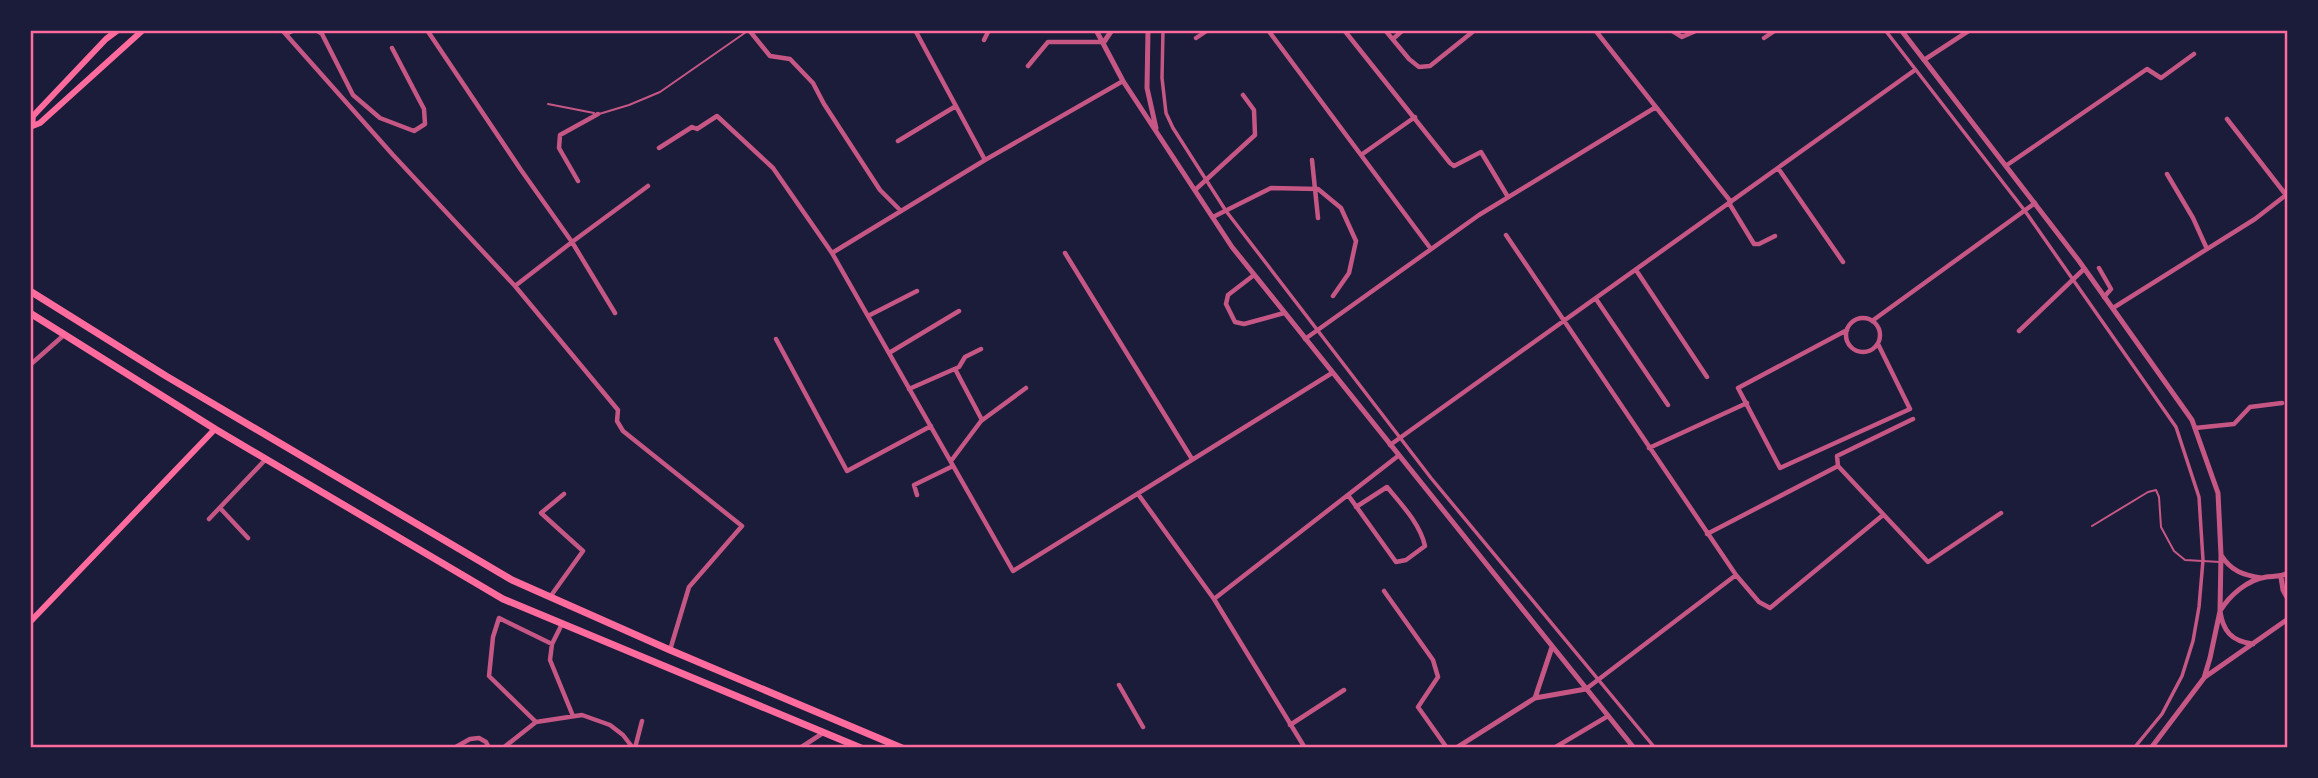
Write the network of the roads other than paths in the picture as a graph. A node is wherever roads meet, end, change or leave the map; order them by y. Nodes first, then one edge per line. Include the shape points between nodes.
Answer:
1 (118, 30) edge
2 (143, 30) edge
3 (294, 30) edge
4 (316, 30) edge
5 (427, 30) edge
6 (750, 30) edge
7 (915, 30) edge
8 (989, 30) edge
9 (1096, 30) edge
10 (1112, 30) edge
11 (1148, 30) edge
12 (1163, 30) edge
13 (1208, 30) edge
14 (1268, 30) edge
15 (1344, 30) edge
16 (1385, 30) edge
17 (1403, 30) edge
18 (1475, 30) edge
19 (1595, 30) edge
20 (1671, 30) edge
21 (1698, 30) edge
22 (1776, 30) edge
23 (1885, 30) edge
24 (1901, 30) edge
25 (1970, 30) edge
26 (284, 32) edge
27 (1196, 38) dead end
28 (1764, 38) dead end
29 (1393, 39) junction
30 (984, 40) dead end
31 (1104, 42) junction
32 (392, 48) dead end
33 (2193, 54) dead end
34 (1924, 60) junction
35 (1028, 66) dead end
36 (1915, 70) junction
37 (1123, 80) junction
38 (1243, 95) dead end
39 (548, 104) dead end
40 (956, 106) junction
41 (1656, 107) junction
42 (598, 114) junction
43 (1415, 117) junction
44 (2227, 119) dead end
45 (31, 126) edge
46 (1157, 131) junction
47 (898, 141) dead end
48 (659, 148) dead end
49 (1361, 155) junction
50 (985, 160) junction
51 (1312, 160) dead end
52 (2007, 165) junction
53 (1778, 168) junction
54 (2167, 174) dead end
55 (1206, 180) junction
56 (578, 181) dead end
57 (648, 186) dead end
58 (1315, 189) junction
59 (1195, 190) junction
60 (1508, 197) junction
61 (1730, 202) junction
62 (2035, 203) junction
63 (901, 211) junction
64 (1226, 211) junction
65 (2025, 211) junction
66 (1213, 217) junction
67 (1318, 218) dead end
68 (1506, 235) dead end
69 (1774, 236) dead end
70 (572, 242) junction
71 (1431, 249) junction
72 (2207, 249) junction
73 (832, 253) junction
74 (1065, 253) dead end
75 (1843, 262) dead end
76 (2099, 268) dead end
77 (2084, 269) junction
78 (1636, 270) junction
79 (1254, 275) junction
80 (2074, 279) junction
81 (516, 286) junction
82 (30, 291) edge
83 (917, 291) dead end
84 (1334, 296) dead end
85 (2104, 297) junction
86 (1596, 299) junction
87 (2112, 309) junction
88 (959, 311) dead end
89 (30, 313) edge
90 (615, 313) dead end
91 (1284, 313) junction
92 (868, 316) junction
93 (1872, 321) junction
94 (1563, 322) junction
95 (1317, 330) junction
96 (1847, 330) junction
97 (2019, 331) dead end
98 (64, 335) junction
99 (776, 339) dead end
100 (1305, 339) junction
101 (1878, 344) junction
102 (981, 349) dead end
103 (889, 354) junction
104 (30, 365) edge
105 (955, 369) junction
106 (1332, 373) junction
107 (1707, 377) dead end
108 (1026, 388) dead end
109 (909, 389) junction
110 (1746, 403) junction
111 (2282, 403) dead end
112 (1668, 405) dead end
113 (1913, 419) dead end
114 (982, 420) junction
115 (931, 426) junction
116 (2195, 428) junction
117 (215, 429) junction
118 (1401, 438) junction
119 (1390, 445) junction
120 (1649, 448) junction
121 (1398, 456) junction
122 (266, 459) junction
123 (1192, 459) junction
124 (952, 463) junction
125 (1838, 466) junction
126 (564, 494) dead end
127 (1138, 494) junction
128 (917, 495) dead end
129 (1348, 495) junction
130 (1356, 507) junction
131 (220, 508) junction
132 (2001, 513) dead end
133 (1882, 514) junction
134 (209, 519) dead end
135 (2092, 526) dead end
136 (1707, 534) junction
137 (248, 538) dead end
138 (2221, 555) junction
139 (2203, 560) junction
140 (2221, 562) junction
141 (2288, 573) edge
142 (1735, 575) junction
143 (2281, 577) junction
144 (2262, 578) junction
145 (1384, 591) dead end
146 (550, 597) junction
147 (2288, 599) edge
148 (1214, 600) junction
149 (2220, 611) junction
150 (2288, 619) edge
151 (30, 622) edge
152 (562, 624) junction
153 (552, 644) junction
154 (2252, 645) junction
155 (1552, 647) junction
156 (670, 650) junction
157 (2204, 678) junction
158 (1598, 679) junction
159 (1119, 684) dead end
160 (1586, 689) junction
161 (1344, 690) dead end
162 (1535, 698) junction
163 (573, 716) junction
164 (1608, 716) junction
165 (642, 721) dead end
166 (536, 722) junction
167 (1290, 725) junction
168 (1143, 727) dead end
169 (823, 732) junction
170 (454, 748) edge
171 (489, 748) edge
172 (503, 748) edge
173 (634, 748) edge
174 (800, 748) edge
175 (861, 748) edge
176 (902, 748) edge
177 (1305, 748) edge
178 (1447, 748) edge
179 (1456, 748) edge
180 (1554, 748) edge
181 (1634, 748) edge
182 (1656, 748) edge
183 (2134, 748) edge
184 (2151, 748) edge

1 - 45 main road via 33,116
2 - 45 main road
3 - 26 street
4 - 32 street via 354,95 380,118 414,131 425,124 424,109
5 - 70 street
6 - 42 lane via 660,92
6 - 63 street via 770,57 790,59 813,83 880,190
7 - 40 street
8 - 30 street
9 - 31 street
10 - 31 street
11 - 46 street via 1147,88
12 - 55 street via 1166,113
13 - 27 street
14 - 49 street
15 - 43 street
16 - 29 street
17 - 29 street
18 - 29 street via 1430,66 1419,67
19 - 41 street
20 - 21 street via 1682,37
22 - 28 street
23 - 36 street
24 - 34 street
25 - 34 street
26 - 81 street
31 - 35 street via 1048,42
31 - 37 street
33 - 52 street via 2161,78 2147,69
34 - 52 street
36 - 53 street
36 - 65 street
37 - 46 street
37 - 50 street
38 - 55 street via 1254,110 1255,135
39 - 42 lane
40 - 47 street
40 - 50 street
41 - 60 street
41 - 61 street
42 - 56 street via 560,135 559,148
43 - 49 street
43 - 60 street via 1454,166 1481,152
44 - 72 street via 2286,195
46 - 59 street
48 - 73 street via 717,116 773,168
49 - 71 street
50 - 63 street
51 - 58 street
52 - 62 street
53 - 61 street
53 - 75 street
54 - 72 street
55 - 59 street
55 - 64 street
57 - 70 street
58 - 64 street via 1271,188
58 - 67 street
58 - 84 street via 1341,208 1356,242 1349,273
59 - 66 street
60 - 71 street
61 - 69 street via 1755,244
61 - 78 street
62 - 65 street
62 - 77 street
63 - 73 street
64 - 66 street
64 - 95 street
65 - 80 street
65 - 93 street
66 - 79 street
68 - 94 street
70 - 81 street
70 - 90 street
71 - 95 street
72 - 87 street
73 - 92 street
74 - 123 street
76 - 85 street via 2111,289
77 - 80 street
77 - 85 street
78 - 86 street
78 - 107 street
79 - 91 street
79 - 91 street via 1228,295 1226,304 1236,323
80 - 97 street
80 - 139 street via 2176,428 2199,497
81 - 156 street via 618,410 617,421 623,431 742,526 689,587
82 - 146 main road via 328,472 512,580
83 - 92 street
85 - 87 street
86 - 94 street
86 - 112 street
87 - 116 street
88 - 103 street
89 - 98 main road
91 - 100 street
92 - 103 street
93 - 96 street via 1858,319
93 - 101 street via 1880,331
94 - 118 street
94 - 120 street
95 - 100 street
95 - 118 street
96 - 101 street via 1847,341 1854,350 1865,352
96 - 110 street via 1738,388
98 - 104 street
98 - 117 main road
99 - 115 street via 847,471
100 - 106 street
101 - 110 street via 1910,409 1804,458 1780,468
102 - 105 street
103 - 109 street
105 - 109 street
105 - 114 street
106 - 119 street
106 - 123 street
108 - 114 street
109 - 115 street
110 - 120 street
111 - 116 street via 2250,407 2234,424
113 - 125 street via 1837,456
114 - 124 street
115 - 124 street
116 - 138 street via 2220,498
117 - 122 main road
117 - 151 main road
118 - 119 street
118 - 158 street
119 - 121 street
120 - 136 street
121 - 129 street
121 - 155 street
122 - 131 street
122 - 152 main road via 503,598
123 - 127 street
124 - 127 street via 1013,571
124 - 128 street via 914,485
125 - 133 street
125 - 136 street
126 - 146 street via 541,513 583,551
127 - 148 street
129 - 130 street
129 - 148 street
130 - 130 street via 1396,562 1426,546 1387,487
131 - 134 street
131 - 137 street
132 - 133 street via 1928,562
133 - 142 street via 1770,608
135 - 139 lane via 2155,490 2168,541 2185,560
136 - 142 street
138 - 140 street
138 - 144 street via 2232,570
139 - 140 lane
139 - 183 street via 2193,641 2182,676 2162,714
140 - 149 street
141 - 143 street
142 - 158 street
143 - 144 street
143 - 147 street
144 - 149 street via 2235,593
145 - 178 street via 1433,660 1438,677 1418,707
146 - 156 main road
148 - 167 street
149 - 154 street via 2230,636
149 - 157 street
150 - 154 street
152 - 153 street
152 - 169 main road
153 - 163 street via 550,660
153 - 166 street via 499,618 493,637 489,676
154 - 157 street
155 - 160 street
155 - 162 street
156 - 176 main road
157 - 184 street
158 - 160 street
158 - 182 street
159 - 168 street
160 - 162 street
160 - 164 street
161 - 167 street
162 - 179 street
163 - 166 street
163 - 173 street via 610,724
164 - 180 street
164 - 181 street
165 - 173 street
166 - 172 street
167 - 177 street
169 - 174 street
169 - 175 main road
170 - 171 street via 479,738

